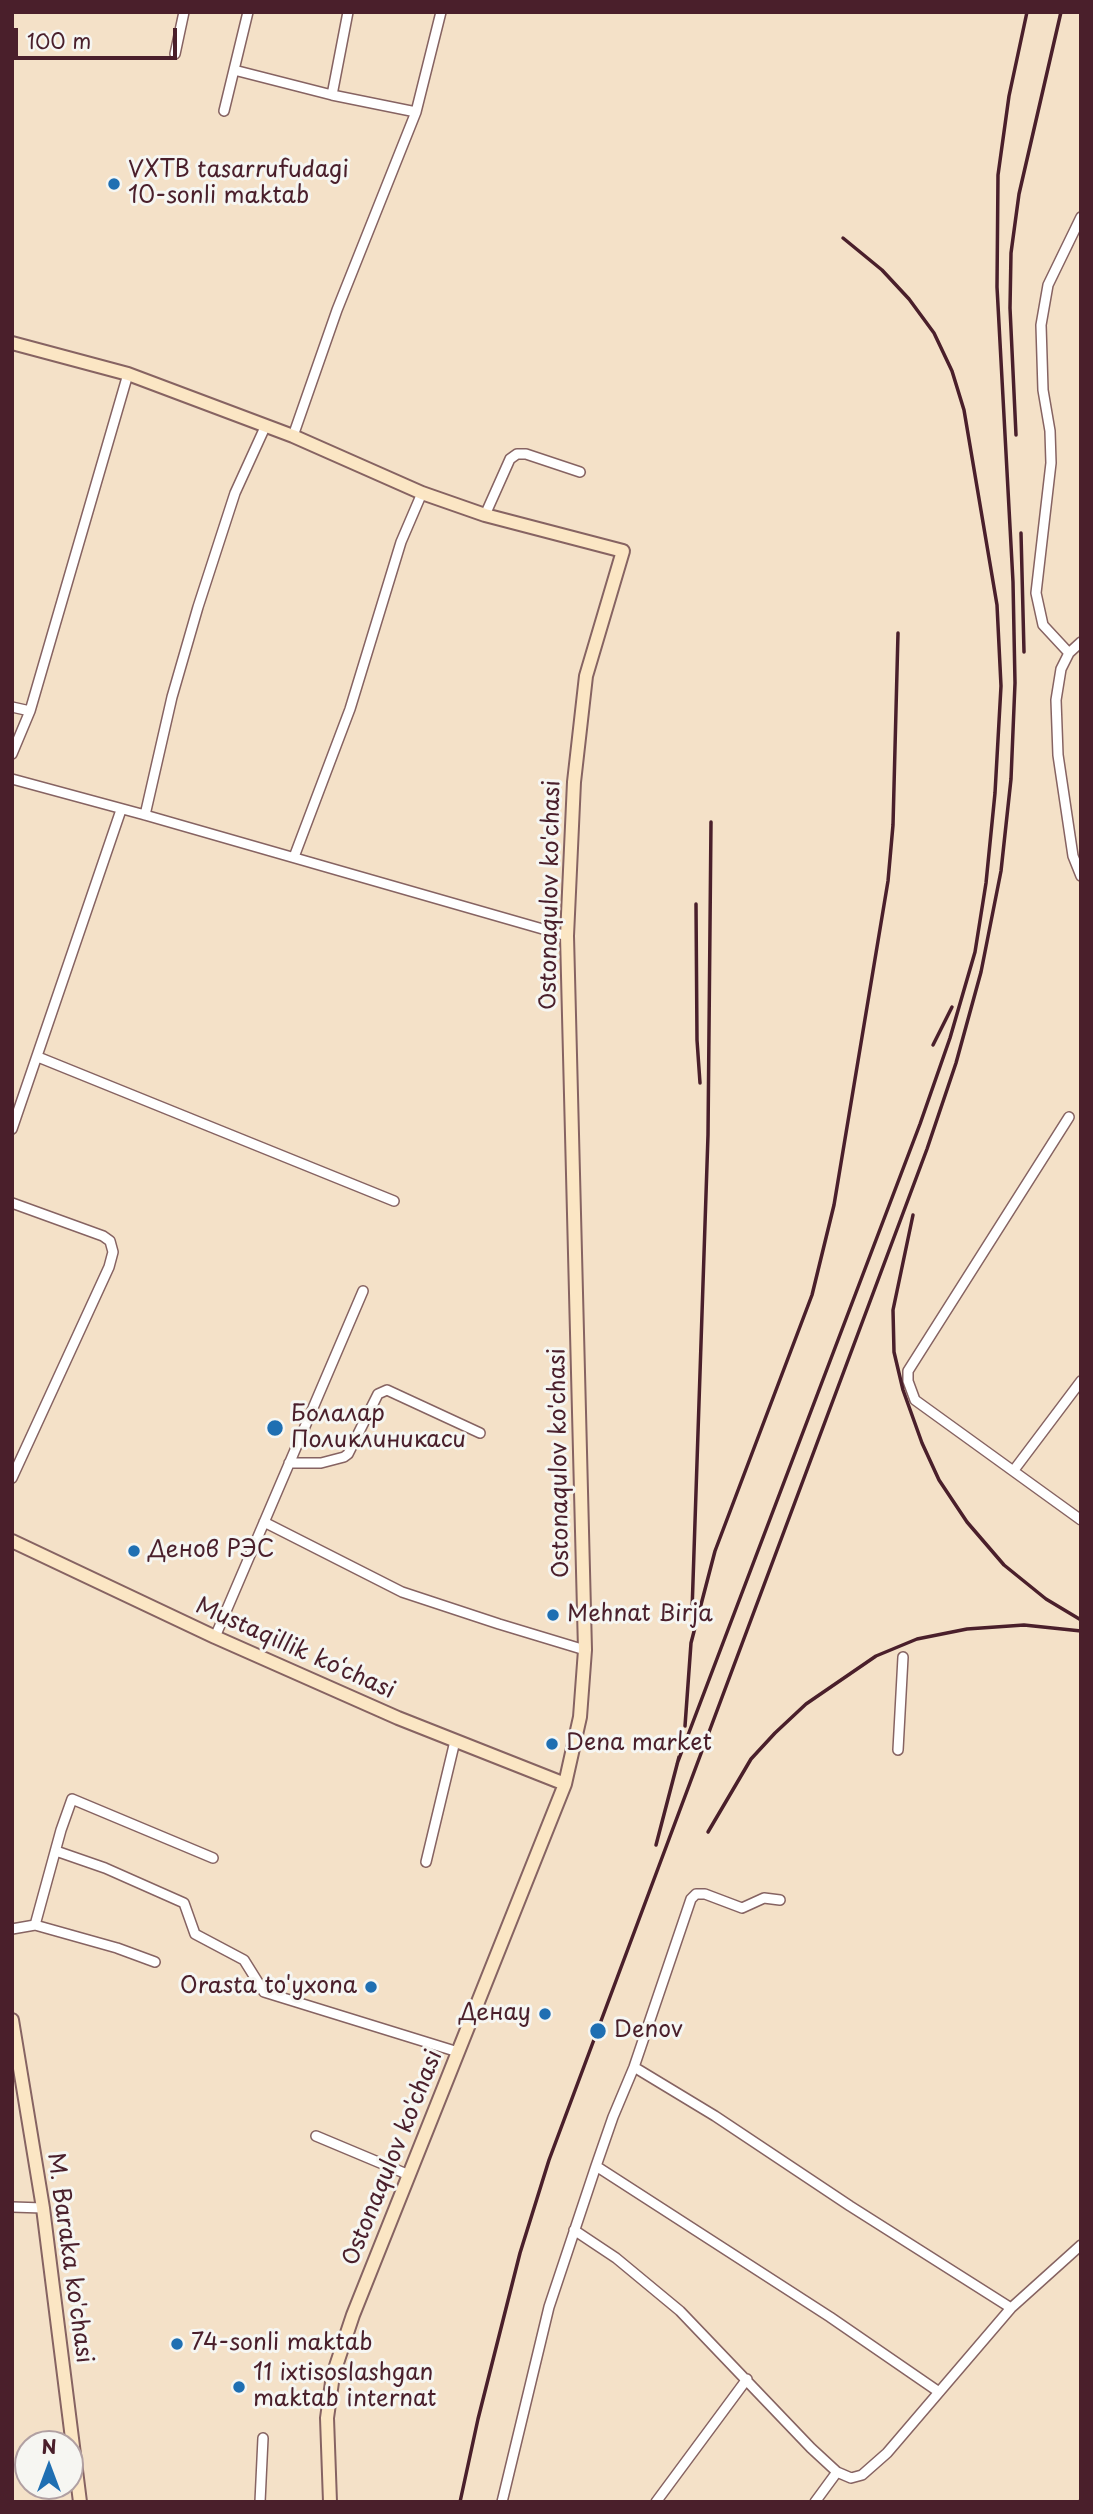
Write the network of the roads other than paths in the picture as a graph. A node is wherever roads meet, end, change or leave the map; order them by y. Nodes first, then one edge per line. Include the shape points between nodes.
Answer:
1 (184, 12) edge
2 (248, 12) edge
3 (348, 12) edge
4 (441, 12) edge
5 (175, 54) dead end
6 (234, 70) junction
7 (331, 95) junction
8 (224, 111) dead end
9 (416, 112) junction
10 (1081, 217) edge
11 (12, 343) edge
12 (128, 374) junction
13 (265, 425) junction
14 (293, 436) junction
15 (580, 472) dead end
16 (422, 493) junction
17 (485, 515) junction
18 (1081, 642) edge
19 (1069, 653) junction
20 (12, 708) edge
21 (30, 711) junction
22 (12, 754) edge
23 (12, 779) edge
24 (121, 810) junction
25 (145, 815) junction
26 (294, 857) junction
27 (1081, 876) edge
28 (567, 936) junction
29 (38, 1057) junction
30 (1069, 1117) dead end
31 (12, 1128) edge
32 (394, 1201) dead end
33 (12, 1203) edge
34 (363, 1291) dead end
35 (1081, 1381) edge
36 (480, 1433) dead end
37 (289, 1464) junction
38 (1014, 1470) junction
39 (12, 1478) edge
40 (1081, 1520) edge
41 (264, 1522) junction
42 (12, 1541) edge
43 (215, 1637) junction
44 (585, 1650) junction
45 (903, 1657) dead end
46 (455, 1741) junction
47 (898, 1750) dead end
48 (565, 1784) junction
49 (56, 1851) junction
50 (214, 1858) dead end
51 (426, 1862) dead end
52 (780, 1900) dead end
53 (35, 1925) junction
54 (12, 1929) edge
55 (155, 1962) dead end
56 (12, 2020) edge
57 (458, 2052) junction
58 (634, 2067) junction
59 (316, 2136) dead end
60 (596, 2166) junction
61 (409, 2175) junction
62 (12, 2207) edge
63 (43, 2208) junction
64 (574, 2230) junction
65 (1081, 2245) edge
66 (1011, 2308) junction
67 (747, 2379) junction
68 (939, 2392) junction
69 (263, 2438) dead end
70 (837, 2472) junction
71 (80, 2502) edge
72 (260, 2502) edge
73 (330, 2502) edge
74 (502, 2502) edge
75 (656, 2502) edge
76 (815, 2502) edge

1 - 5 street
2 - 6 street
3 - 7 street
4 - 9 street
6 - 7 street
6 - 8 street
7 - 9 street
9 - 14 street via 337,310
10 - 19 street via 1048,285 1041,325 1051,463 1037,593 1043,625
11 - 12 street
12 - 13 street
12 - 21 street
13 - 14 street
13 - 25 street via 235,493 198,607
14 - 16 street
15 - 17 street via 517,454 510,458
16 - 17 street
16 - 26 street via 404,535 350,709
17 - 28 street, Ostonaqulov ko'chasi via 623,551 586,676 574,782
18 - 19 street
19 - 27 street via 1056,700 1058,755 1073,856
20 - 21 street
21 - 22 street
23 - 24 street
24 - 25 street
24 - 29 street
25 - 26 street
26 - 28 street
28 - 44 street, Ostonaqulov ko'chasi
29 - 31 street
29 - 32 street
30 - 38 street via 908,1371 915,1400
33 - 39 street via 103,1236 113,1252
34 - 37 street
35 - 38 street
36 - 37 street via 387,1390 378,1394 348,1454 321,1463
37 - 41 street
38 - 40 street
41 - 43 street
41 - 44 street via 402,1592
42 - 43 street, Mustaqillik ko‘chasi
43 - 46 street, Mustaqillik ko‘chasi
44 - 48 street, Ostonaqulov ko'chasi via 580,1717
45 - 47 street
46 - 48 street, Mustaqillik ko‘chasi
46 - 51 street
48 - 57 street, Ostonaqulov ko'chasi
49 - 50 street via 74,1799
49 - 53 street
49 - 57 street via 184,1903 195,1934 244,1960 264,1992
52 - 58 street via 764,1898 742,1908 705,1894 693,1896
53 - 54 street
53 - 55 street
56 - 63 street, M. Baraka ko'chasi
57 - 61 street, Ostonaqulov ko'chasi
58 - 60 street
58 - 66 street
59 - 61 street
60 - 64 street
60 - 68 street
61 - 73 street, Ostonaqulov ko'chasi via 334,2375 327,2418
62 - 63 street
63 - 71 street, M. Baraka ko'chasi
64 - 67 street via 680,2311
64 - 74 street
65 - 66 street
66 - 68 street
67 - 70 street
67 - 75 street
68 - 70 street via 862,2475 851,2478
69 - 72 street
70 - 76 street

